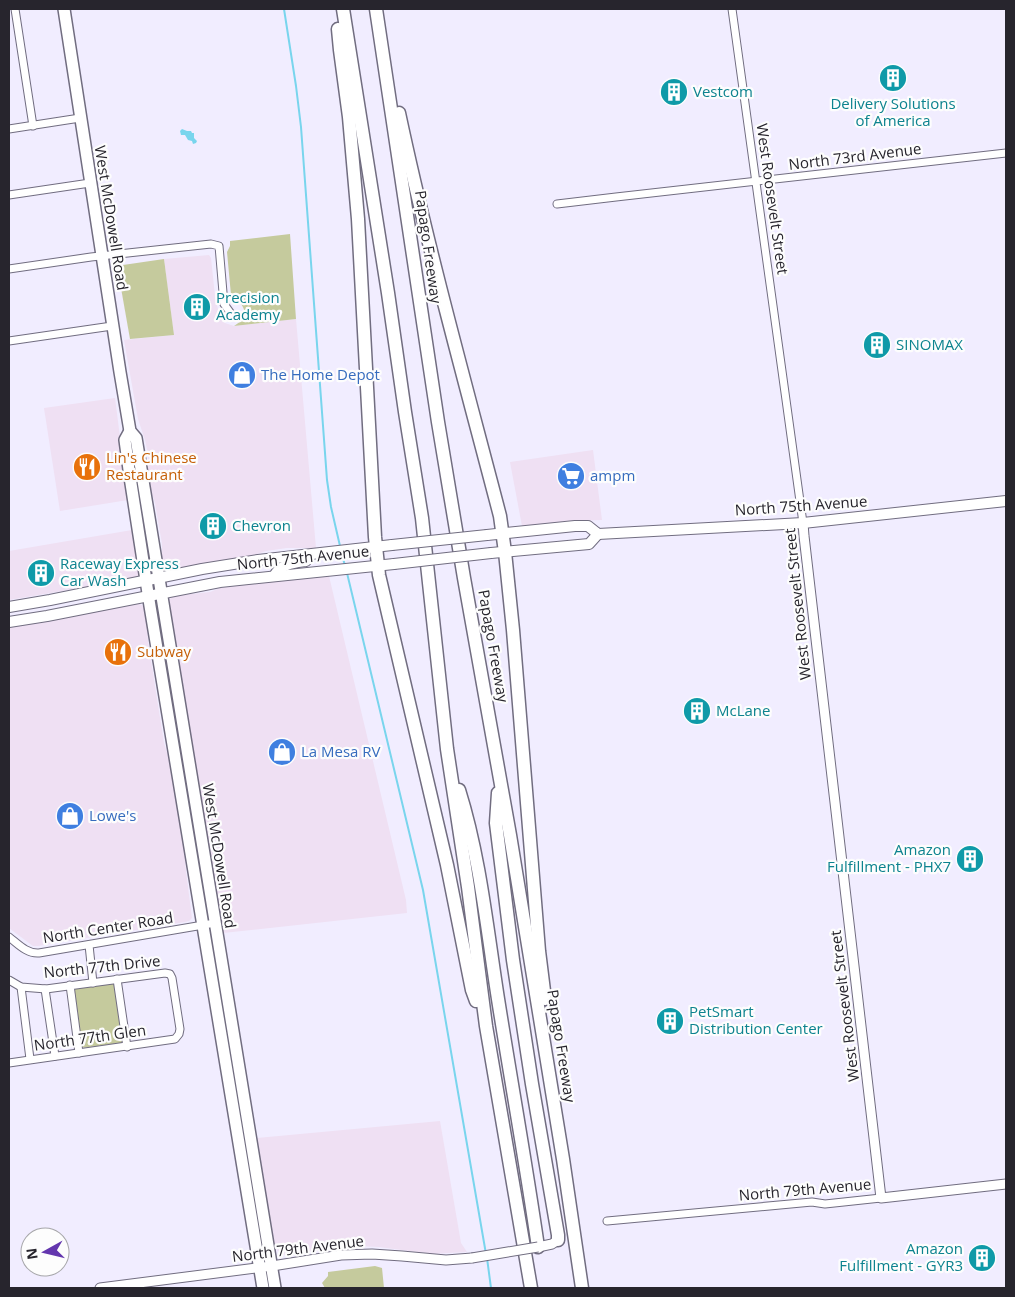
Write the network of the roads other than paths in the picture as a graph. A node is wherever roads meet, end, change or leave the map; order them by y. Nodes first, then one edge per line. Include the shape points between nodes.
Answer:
1 (15, 9) edge
2 (64, 9) edge
3 (336, 9) edge
4 (343, 9) edge
5 (377, 9) edge
6 (732, 9) edge
7 (80, 118) junction
8 (32, 126) junction
9 (9, 129) edge
10 (1006, 153) edge
11 (756, 182) junction
12 (90, 183) junction
13 (9, 195) edge
14 (557, 204) dead end
15 (101, 256) junction
16 (9, 269) edge
17 (232, 314) dead end
18 (112, 326) junction
19 (9, 341) edge
20 (130, 431) junction
21 (1006, 501) edge
22 (803, 523) junction
23 (502, 534) junction
24 (598, 534) junction
25 (376, 547) junction
26 (330, 552) junction
27 (505, 552) junction
28 (378, 565) junction
29 (274, 576) junction
30 (159, 578) junction
31 (146, 580) junction
32 (161, 593) junction
33 (148, 595) junction
34 (9, 607) edge
35 (9, 622) edge
36 (447, 749) junction
37 (499, 773) junction
38 (215, 924) junction
39 (203, 926) junction
40 (9, 937) edge
41 (88, 944) junction
42 (117, 979) junction
43 (9, 980) edge
44 (93, 982) junction
45 (70, 986) junction
46 (21, 987) junction
47 (45, 988) junction
48 (486, 1026) junction
49 (176, 1040) joint
50 (127, 1047) junction
51 (79, 1053) junction
52 (55, 1056) junction
53 (30, 1060) junction
54 (9, 1062) edge
55 (239, 1064) junction
56 (226, 1065) junction
57 (232, 1097) junction
58 (253, 1147) junction
59 (563, 1159) junction
60 (1006, 1184) edge
61 (881, 1198) junction
62 (607, 1221) dead end
63 (558, 1240) joint
64 (538, 1247) junction
65 (272, 1266) junction
66 (259, 1267) junction
67 (100, 1288) edge
68 (263, 1288) edge
69 (276, 1288) edge
70 (531, 1288) edge
71 (582, 1288) edge

1 - 8 street
2 - 7 main road, West McDowell Road
3 - 25 highway via 357,210
4 - 36 highway via 422,518
5 - 23 highway via 413,174
5 - 37 highway, Papago Freeway via 438,422
6 - 11 street, West Roosevelt Street
7 - 8 street
7 - 12 main road, West McDowell Road
8 - 9 street
10 - 11 street, North 73rd Avenue
11 - 14 street, North 73rd Avenue
11 - 22 street, West Roosevelt Street
12 - 13 street
12 - 15 main road, West McDowell Road
15 - 16 street
15 - 17 street via 195,245 220,246 224,304
15 - 18 main road, West McDowell Road
18 - 19 street
18 - 20 main road, West McDowell Road
20 - 30 main road, West McDowell Road via 136,438
20 - 31 main road, West McDowell Road via 125,440
21 - 22 main road, North 75th Avenue
22 - 24 main road, North 75th Avenue
22 - 61 street, West Roosevelt Street
23 - 24 main road, North 75th Avenue via 588,526
23 - 25 main road, North 75th Avenue, bridge
23 - 27 highway
24 - 27 main road, North 75th Avenue via 589,544
25 - 26 main road, North 75th Avenue
25 - 28 highway
26 - 29 main road via 318,559 288,564
26 - 30 main road, North 75th Avenue via 258,560
27 - 28 main road, North 75th Avenue, bridge
27 - 59 highway via 539,951 567,1134
28 - 29 main road, North 75th Avenue
28 - 48 highway via 447,865 472,990
29 - 32 main road, North 75th Avenue
30 - 31 main road, North 75th Avenue
30 - 32 main road, West McDowell Road
31 - 33 main road, West McDowell Road
31 - 34 main road, North 75th Avenue
32 - 33 main road, North 75th Avenue
32 - 38 main road, West McDowell Road
33 - 35 main road, North 75th Avenue
33 - 39 main road, West McDowell Road
36 - 48 highway
36 - 64 highway via 467,815 483,895
37 - 59 highway, Papago Freeway
37 - 63 highway via 496,823 507,920
38 - 39 street, North Center Road
38 - 55 main road, West McDowell Road
39 - 41 street, North Center Road
39 - 56 main road, West McDowell Road
40 - 41 street, North Center Road via 34,954
41 - 44 street
42 - 44 street, North 77th Drive
42 - 49 street, North 77th Drive via 170,974 180,1029
42 - 50 street
43 - 46 street, North 77th Drive
44 - 45 street, North 77th Drive
45 - 47 street, North 77th Drive
45 - 51 street
46 - 47 street, North 77th Drive
46 - 53 street
47 - 52 street
48 - 70 highway
49 - 50 street, North 77th Glen
50 - 51 street, North 77th Glen
51 - 52 street, North 77th Glen
52 - 53 street, North 77th Glen
53 - 54 street, North 77th Glen
55 - 56 main road
55 - 58 main road, West McDowell Road
56 - 57 main road, West McDowell Road
57 - 58 main road via 239,1109 247,1142
57 - 66 main road, West McDowell Road
58 - 65 main road, West McDowell Road
59 - 71 highway, Papago Freeway
60 - 61 street, North 79th Avenue
61 - 62 street, North 79th Avenue
63 - 64 street, North 79th Avenue
64 - 65 street, North 79th Avenue, bridge via 446,1260 394,1255 341,1255
65 - 66 street, North 79th Avenue
65 - 69 main road, West McDowell Road
66 - 67 street, North 79th Avenue
66 - 68 main road, West McDowell Road

